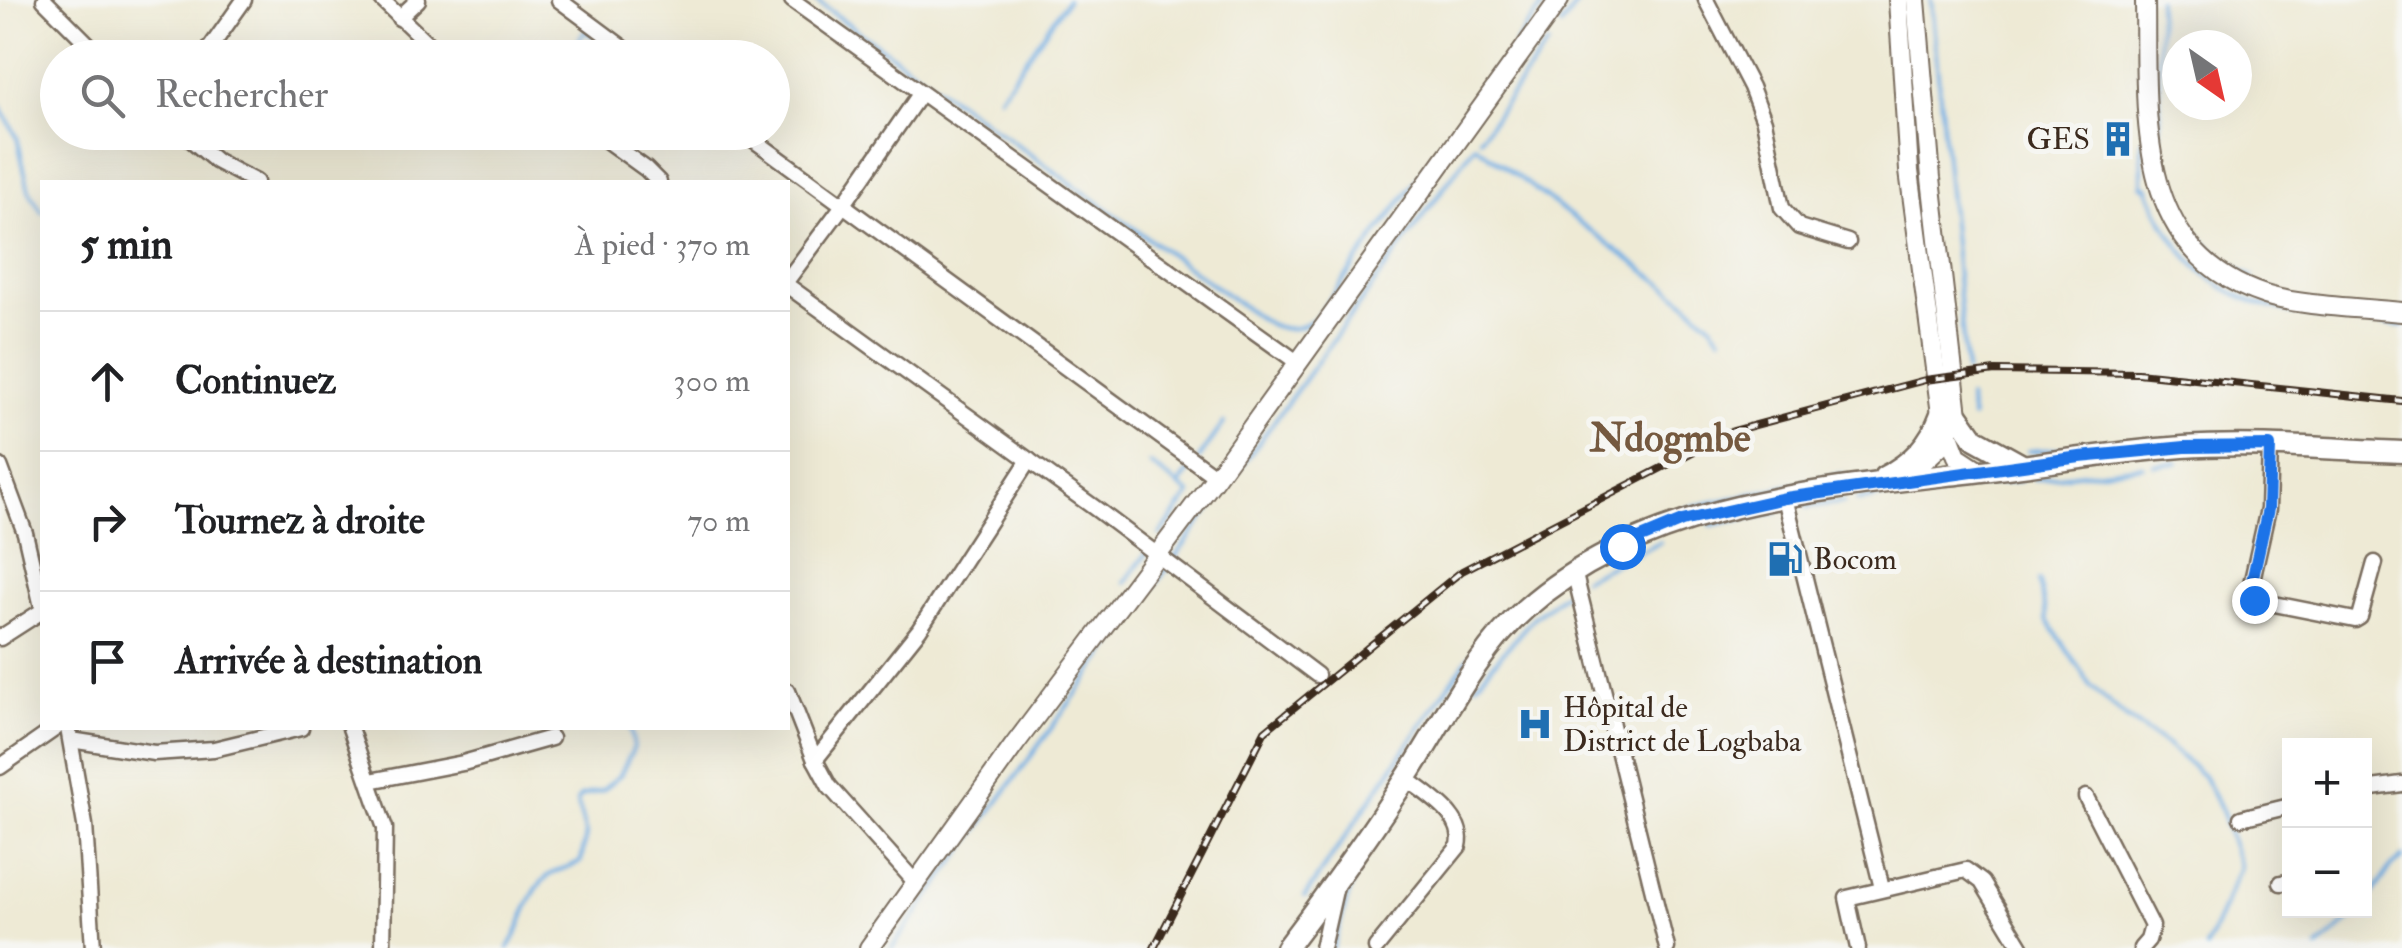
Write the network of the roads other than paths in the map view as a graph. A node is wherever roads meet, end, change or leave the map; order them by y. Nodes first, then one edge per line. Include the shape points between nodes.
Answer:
1 (44, 0) edge
2 (244, 0) edge
3 (382, 0) edge
4 (418, 0) edge
5 (559, 0) edge
6 (792, 0) edge
7 (1559, 0) edge
8 (1706, 0) edge
9 (1898, 0) edge
10 (1916, 0) edge
11 (2145, 0) edge
12 (399, 18) junction
13 (84, 40) edge
14 (216, 40) edge
15 (423, 40) edge
16 (613, 40) edge
17 (920, 94) junction
18 (203, 150) edge
19 (618, 150) edge
20 (768, 150) edge
21 (252, 180) edge
22 (657, 180) edge
23 (844, 204) junction
24 (1848, 242) dead end
25 (790, 279) edge
26 (790, 283) edge
27 (2402, 312) edge
28 (1297, 362) junction
29 (1949, 415) junction
30 (1947, 437) junction
31 (2270, 446) junction
32 (2402, 452) edge
33 (1029, 460) junction
34 (0, 466) edge
35 (2024, 466) junction
36 (1980, 471) junction
37 (1216, 476) junction
38 (1904, 480) junction
39 (1868, 486) junction
40 (6, 498) edge
41 (1785, 498) junction
42 (1158, 556) junction
43 (2375, 563) dead end
44 (1574, 571) junction
45 (40, 603) edge
46 (40, 610) edge
47 (0, 638) edge
48 (1317, 675) dead end
49 (790, 696) edge
50 (53, 730) edge
51 (292, 730) edge
52 (351, 730) edge
53 (70, 734) edge
54 (551, 738) dead end
55 (815, 760) junction
56 (0, 767) edge
57 (1406, 778) junction
58 (370, 781) junction
59 (2402, 784) edge
60 (2372, 788) edge
61 (2086, 798) dead end
62 (2282, 808) edge
63 (2241, 818) dead end
64 (1337, 881) junction
65 (916, 883) junction
66 (1882, 888) junction
67 (93, 948) edge
68 (383, 948) edge
69 (869, 948) edge
70 (1286, 948) edge
71 (1322, 948) edge
72 (1376, 948) edge
73 (1667, 948) edge
74 (1858, 948) edge
75 (2022, 948) edge
76 (2141, 948) edge

1 - 13 street
2 - 14 street
3 - 12 street
4 - 12 street
5 - 16 street
6 - 17 street
7 - 28 street
8 - 24 street via 1764,121 1782,208 1799,226
9 - 29 street via 1910,171
10 - 29 street
11 - 27 street via 2150,154 2176,229 2235,284 2269,296
12 - 15 street
17 - 23 street
17 - 28 street
18 - 21 street
19 - 22 street
20 - 23 street
23 - 25 street
23 - 37 street
26 - 33 street
28 - 37 street
29 - 30 street
29 - 35 main road via 1975,440
29 - 39 main road via 1919,454
30 - 36 street via 1962,461
30 - 38 street
31 - 32 main road
31 - 35 main road via 2185,447
31 - 43 street via 2268,509 2250,590 2254,600 2356,620
33 - 42 street
33 - 55 street via 919,630
34 - 40 street
35 - 36 main road
36 - 38 main road
37 - 42 street
38 - 39 main road
39 - 41 main road
40 - 45 street
41 - 44 main road via 1682,521
41 - 66 street
42 - 48 street
42 - 65 street
44 - 57 main road via 1491,645
44 - 73 street
46 - 47 street
49 - 55 street
50 - 56 street
51 - 53 street via 214,749 154,753
52 - 58 street
53 - 67 street via 85,825
54 - 58 street
55 - 65 street
57 - 64 main road
57 - 72 street via 1457,821 1462,834
58 - 68 street via 385,828
59 - 60 street
61 - 76 street via 2152,926
62 - 63 street
64 - 70 main road
64 - 71 street
65 - 69 street
66 - 74 street via 1848,898
66 - 75 street via 1966,870 1990,893

